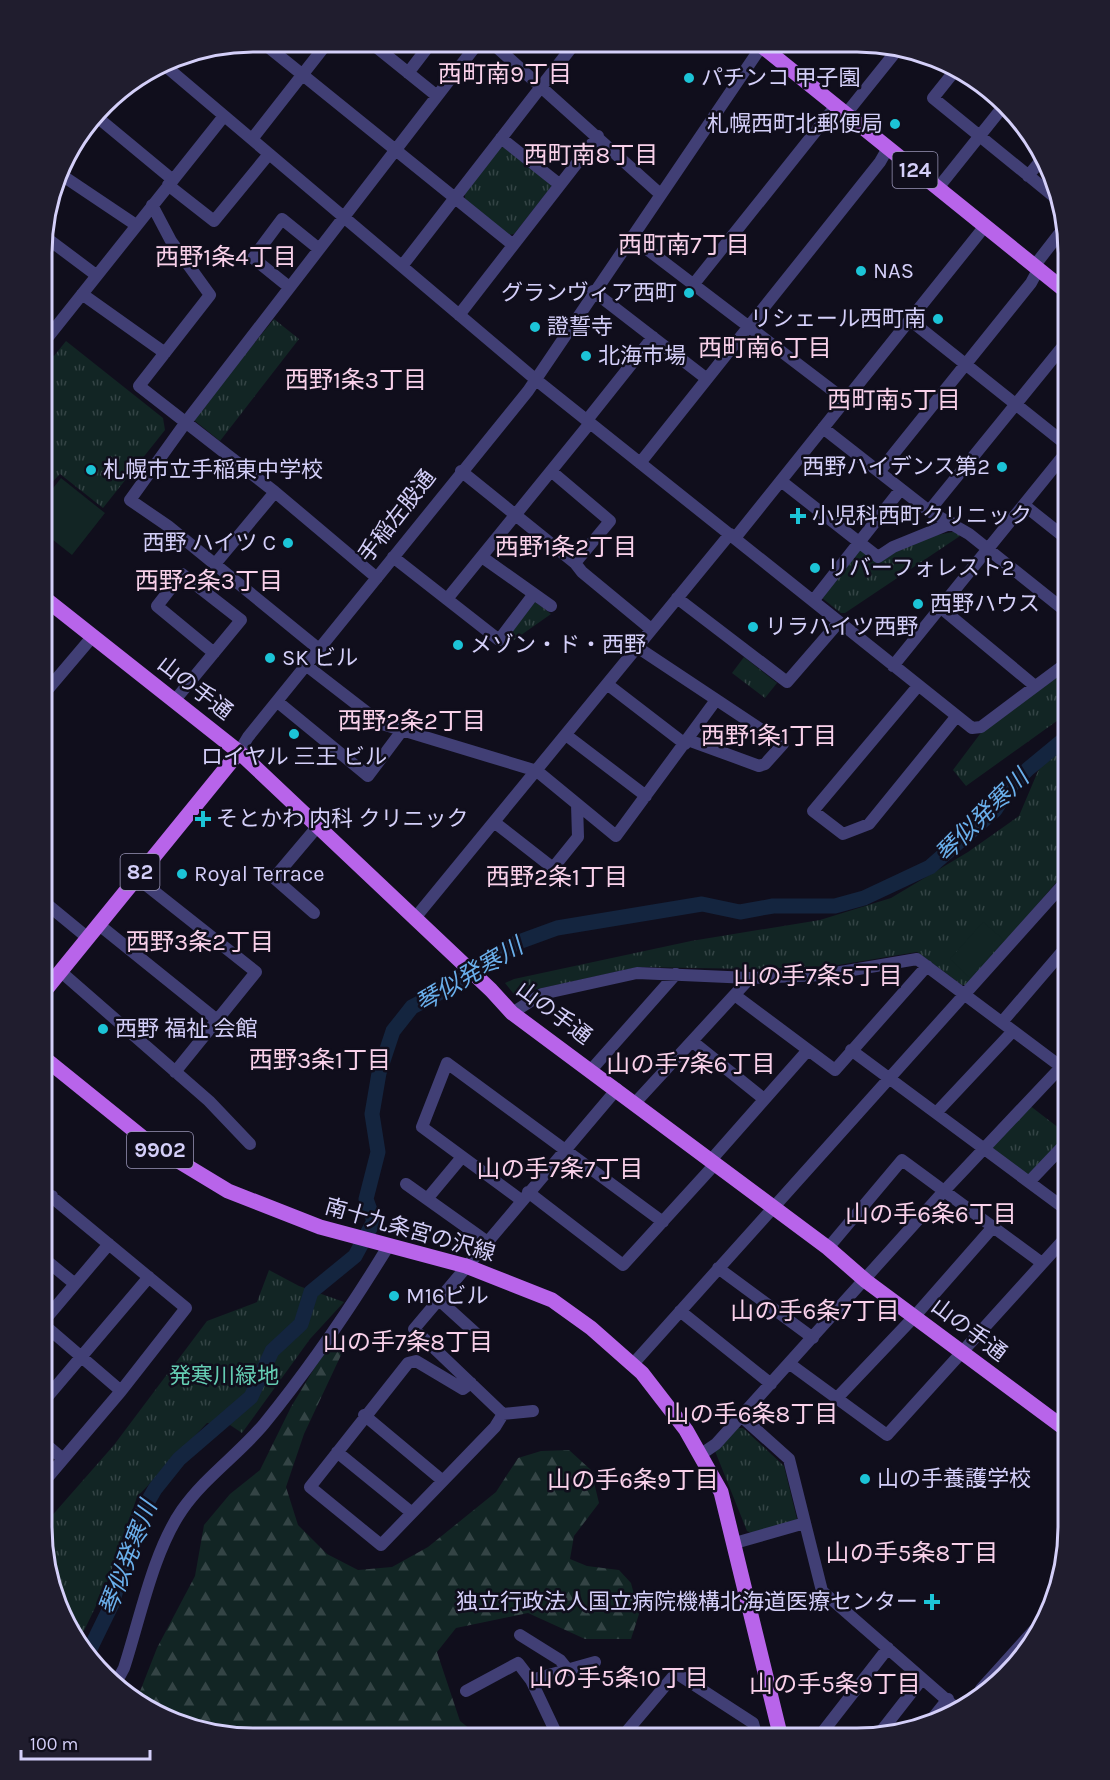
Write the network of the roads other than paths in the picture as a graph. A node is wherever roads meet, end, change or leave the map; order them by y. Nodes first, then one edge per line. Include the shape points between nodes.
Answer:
1 (568, 52) edge
2 (755, 52) edge
3 (771, 52) edge
4 (274, 53) edge
5 (320, 53) edge
6 (383, 53) edge
7 (423, 53) edge
8 (471, 53) edge
9 (503, 53) edge
10 (892, 56) edge
11 (171, 71) edge
12 (408, 73) junction
13 (951, 76) edge
14 (301, 77) junction
15 (542, 85) junction
16 (437, 96) junction
17 (840, 111) junction
18 (999, 111) edge
19 (224, 116) junction
20 (102, 121) edge
21 (598, 136) junction
22 (979, 136) junction
23 (501, 138) junction
24 (252, 139) junction
25 (888, 148) junction
26 (396, 151) junction
27 (269, 154) junction
28 (1037, 165) edge
29 (1028, 176) junction
30 (67, 179) edge
31 (170, 182) junction
32 (559, 184) junction
33 (938, 188) junction
34 (1048, 192) edge
35 (660, 193) junction
36 (455, 197) junction
37 (152, 205) junction
38 (344, 217) junction
39 (136, 225) junction
40 (985, 226) junction
41 (631, 237) junction
42 (1057, 238) edge
43 (53, 243) edge
44 (512, 244) junction
45 (319, 249) junction
46 (402, 266) junction
47 (1036, 267) junction
48 (96, 275) junction
49 (693, 285) junction
50 (1058, 285) edge
51 (289, 287) junction
52 (593, 291) junction
53 (82, 294) junction
54 (459, 315) junction
55 (910, 320) junction
56 (748, 327) junction
57 (52, 332) edge
58 (653, 337) junction
59 (165, 353) junction
60 (1058, 353) edge
61 (966, 362) junction
62 (535, 379) junction
63 (707, 379) junction
64 (845, 400) junction
65 (1016, 405) junction
66 (186, 422) junction
67 (589, 422) junction
68 (823, 428) junction
69 (1058, 440) edge
70 (640, 462) junction
71 (461, 471) junction
72 (551, 471) junction
73 (1058, 471) edge
74 (879, 472) junction
75 (781, 481) junction
76 (901, 489) junction
77 (275, 492) junction
78 (1024, 505) junction
79 (929, 512) junction
80 (514, 514) junction
81 (952, 523) junction
82 (1058, 532) edge
83 (732, 536) junction
84 (859, 541) junction
85 (988, 549) junction
86 (393, 557) junction
87 (482, 557) junction
88 (575, 563) junction
89 (215, 564) junction
90 (377, 578) junction
91 (533, 595) junction
92 (677, 598) junction
93 (447, 599) junction
94 (813, 601) junction
95 (1058, 602) edge
96 (52, 605) edge
97 (551, 606) dead end
98 (941, 608) junction
99 (839, 622) junction
100 (651, 629) junction
101 (93, 636) junction
102 (637, 647) junction
103 (320, 650) junction
104 (214, 653) junction
105 (308, 666) junction
106 (893, 666) junction
107 (1058, 670) edge
108 (52, 684) edge
109 (607, 684) junction
110 (918, 686) junction
111 (1035, 686) junction
112 (175, 700) junction
113 (716, 700) junction
114 (279, 703) junction
115 (956, 717) junction
116 (401, 732) junction
117 (566, 735) junction
118 (686, 742) junction
119 (240, 752) junction
120 (537, 771) junction
121 (646, 796) junction
122 (577, 804) junction
123 (494, 822) junction
124 (318, 826) junction
125 (136, 877) junction
126 (1058, 894) edge
127 (52, 908) edge
128 (314, 913) dead end
129 (415, 918) junction
130 (98, 924) junction
131 (88, 938) junction
132 (1057, 957) edge
133 (927, 966) junction
134 (60, 971) junction
135 (676, 974) junction
136 (750, 978) junction
137 (52, 981) edge
138 (965, 995) junction
139 (736, 996) junction
140 (512, 1013) junction
141 (217, 1020) junction
142 (1002, 1022) junction
143 (1013, 1030) junction
144 (693, 1042) junction
145 (808, 1050) junction
146 (851, 1050) junction
147 (52, 1064) edge
148 (1057, 1064) edge
149 (591, 1070) junction
150 (175, 1072) junction
151 (1057, 1073) edge
152 (888, 1078) junction
153 (616, 1089) junction
154 (764, 1099) junction
155 (635, 1103) junction
156 (936, 1113) junction
157 (250, 1144) dead end
158 (565, 1149) junction
159 (984, 1151) junction
160 (1057, 1152) edge
161 (462, 1157) junction
162 (714, 1161) junction
163 (1029, 1182) junction
164 (406, 1184) dead end
165 (944, 1191) junction
166 (524, 1196) junction
167 (52, 1197) edge
168 (427, 1199) junction
169 (1057, 1202) edge
170 (774, 1207) junction
171 (663, 1222) junction
172 (993, 1227) junction
173 (486, 1241) junction
174 (109, 1244) junction
175 (389, 1245) junction
176 (1057, 1247) edge
177 (828, 1248) junction
178 (1042, 1263) junction
179 (52, 1265) edge
180 (466, 1266) junction
181 (718, 1268) junction
182 (149, 1277) junction
183 (866, 1281) junction
184 (75, 1284) junction
185 (438, 1299) junction
186 (52, 1311) edge
187 (680, 1311) junction
188 (914, 1317) junction
189 (52, 1331) edge
190 (481, 1338) dead end
191 (813, 1338) junction
192 (962, 1353) junction
193 (82, 1356) junction
194 (633, 1364) junction
195 (790, 1364) junction
196 (471, 1383) junction
197 (771, 1384) junction
198 (52, 1391) edge
199 (121, 1391) junction
200 (837, 1398) junction
201 (533, 1411) dead end
202 (503, 1414) junction
203 (364, 1415) junction
204 (741, 1416) junction
205 (1057, 1423) edge
206 (52, 1449) edge
207 (337, 1452) junction
208 (700, 1455) junction
209 (63, 1458) junction
210 (52, 1472) edge
211 (443, 1481) junction
212 (412, 1513) junction
213 (805, 1523) junction
214 (735, 1543) junction
215 (520, 1635) dead end
216 (888, 1648) junction
217 (595, 1662) dead end
218 (568, 1670) junction
219 (120, 1676) edge
220 (922, 1679) junction
221 (531, 1680) junction
222 (466, 1691) dead end
223 (952, 1703) edge
224 (886, 1725) edge
225 (554, 1728) edge
226 (633, 1728) edge
227 (755, 1728) edge
228 (779, 1728) edge
229 (831, 1728) edge

1 - 15 street
2 - 35 street, 手稲左股通
3 - 17 main road, 124
4 - 14 street
5 - 14 street
6 - 12 street
7 - 12 street
8 - 16 street
9 - 15 street
10 - 17 street
11 - 19 street
12 - 16 street
13 - 22 street via 933,98
14 - 24 street
14 - 26 street
15 - 21 street
15 - 23 street
16 - 26 street
17 - 25 main road, 124
17 - 49 street
18 - 22 street
19 - 24 street
19 - 31 street
20 - 31 street
21 - 32 street
21 - 35 street
22 - 29 street
22 - 33 street
23 - 32 street
23 - 36 street
24 - 27 street
25 - 33 main road, 124
25 - 56 street
26 - 36 street
26 - 38 street
27 - 31 street via 214,221
27 - 38 street
28 - 29 street
29 - 34 street
30 - 39 street
31 - 37 street
32 - 44 street
33 - 40 main road, 124
35 - 41 street, 手稲左股通
36 - 44 street
36 - 46 street
37 - 39 street
37 - 59 street via 171,241 210,295
38 - 45 street
38 - 46 street
39 - 48 street
40 - 47 main road, 124
40 - 55 street
41 - 49 street
41 - 52 street, 手稲左股通
42 - 47 street
43 - 48 street
44 - 54 street
45 - 51 street
45 - 51 street via 282,219 253,258
46 - 54 street
47 - 50 main road, 124
47 - 61 street via 1031,283
48 - 53 street
49 - 56 street
51 - 66 street
52 - 58 street
52 - 62 street, 手稲左股通
53 - 57 street
53 - 59 street
54 - 62 street
55 - 61 street
55 - 64 street
56 - 63 street
56 - 64 street
58 - 63 street
58 - 67 street
59 - 66 street via 139,386
60 - 65 street
61 - 65 street
61 - 74 street
62 - 67 street
62 - 71 street, 手稲左股通
63 - 70 street
64 - 68 street
65 - 69 street
65 - 79 street
66 - 77 street
66 - 89 street via 130,500
67 - 70 street
67 - 72 street
68 - 74 street
68 - 75 street
70 - 83 street
71 - 80 street
71 - 86 street, 手稲左股通
72 - 80 street
72 - 88 street via 610,520
73 - 78 street
74 - 76 street
75 - 83 street
75 - 84 street
76 - 79 street
76 - 84 street
77 - 89 street
77 - 90 street
78 - 82 street
78 - 85 street
79 - 81 street
80 - 87 street
80 - 88 street
81 - 84 street via 878,557
81 - 85 street
83 - 92 street
83 - 94 street
84 - 94 street
85 - 95 street
85 - 98 street
86 - 90 street, 手稲左股通
86 - 93 street
87 - 91 street
87 - 93 street
88 - 100 street
89 - 103 street
90 - 103 street, 手稲左股通
91 - 93 street via 499,640
91 - 97 street
92 - 99 street via 787,682
92 - 100 street
94 - 99 street
96 - 101 main road, 山の手通
98 - 106 street
98 - 111 street
99 - 106 street
100 - 102 street
101 - 108 street
101 - 112 main road, 山の手通
102 - 109 street
102 - 113 street
103 - 105 street, 手稲左股通
104 - 104 street via 241,620 182,574 157,606
104 - 112 street
105 - 114 street, 手稲左股通
105 - 116 street via 382,724
106 - 110 street
107 - 111 street
109 - 117 street
109 - 118 street
110 - 115 street
110 - 115 street via 813,811 843,834 869,824
111 - 115 street via 981,728 972,728
112 - 119 main road, 山の手通
113 - 118 street
113 - 118 street via 783,744 759,766
114 - 116 street via 368,776
114 - 119 street, 手稲左股通 via 248,737
116 - 120 street
117 - 120 street
117 - 121 street
118 - 121 street
119 - 124 main road, 山の手通
119 - 125 main road, 手稲左股通 / 82
120 - 122 street
120 - 123 street
121 - 122 street via 616,836
122 - 123 street via 578,837 553,868
123 - 129 street
124 - 128 street via 274,878
124 - 129 main road, 山の手通
125 - 130 main road, 手稲左股通 / 82
125 - 141 street via 256,972
126 - 138 street
127 - 131 street
129 - 140 main road, 山の手通
130 - 131 main road, 手稲左股通 / 82
130 - 141 street
131 - 134 main road, 手稲左股通 / 82
132 - 142 street
133 - 136 street via 917,959 838,974
133 - 138 street
133 - 146 street
134 - 137 main road, 手稲左股通 / 82
134 - 150 street
135 - 136 street
135 - 140 street via 637,973 542,994
135 - 149 street
136 - 139 street
138 - 142 street
138 - 152 street
139 - 144 street
139 - 145 street
140 - 149 main road, 山の手通
141 - 150 street
142 - 143 street
143 - 148 street
143 - 156 street
144 - 154 street
144 - 155 street
145 - 146 street via 835,1070
145 - 154 street
146 - 152 street
147 - 175 main road, 南十九条宮の沢線 / 9902 via 152,1145 228,1191 293,1218
149 - 153 main road, 山の手通
150 - 157 street
151 - 159 street
152 - 156 street
152 - 170 street
153 - 155 main road, 山の手通
153 - 158 street
154 - 162 street
155 - 162 main road, 山の手通
156 - 159 street
158 - 161 street via 447,1063 422,1127
158 - 166 street
158 - 171 street
159 - 163 street
159 - 165 street
160 - 163 street
161 - 166 street
161 - 168 street
162 - 170 main road, 山の手通
162 - 171 street
163 - 169 street
164 - 168 street
165 - 172 street
165 - 177 street via 903,1160
165 - 183 street
166 - 171 street via 623,1265
166 - 173 street
167 - 174 street
168 - 173 street
170 - 177 main road, 山の手通
170 - 181 street
172 - 178 street
172 - 188 street
173 - 180 street
174 - 182 street
174 - 184 street
175 - 180 main road, 南十九条宮の沢線 / 9902
175 - 219 street via 286,1396 182,1510 158,1562
176 - 178 street
177 - 183 main road, 山の手通
178 - 192 street
179 - 184 street
180 - 185 street
180 - 194 main road, 南十九条宮の沢線 / 9902 via 552,1300
181 - 187 street
181 - 191 street
182 - 193 street
182 - 199 street via 186,1308
183 - 188 main road, 山の手通
183 - 191 street
184 - 186 street
185 - 190 street
185 - 196 street via 414,1329
187 - 194 street
187 - 197 street
188 - 192 main road, 山の手通
188 - 200 street
189 - 193 street
191 - 195 street
192 - 200 street via 887,1435
192 - 205 main road, 山の手通
193 - 198 street
193 - 199 street
194 - 208 main road, 南十九条宮の沢線 / 9902 via 650,1382
195 - 197 street
195 - 200 street
196 - 202 street
196 - 203 street via 463,1389 416,1360 396,1374
197 - 204 street
199 - 209 street
201 - 202 street
202 - 211 street via 495,1428
203 - 207 street
203 - 211 street
204 - 208 street via 716,1444
204 - 213 street via 789,1459
206 - 209 street
207 - 212 street
207 - 212 street via 310,1487 328,1502 381,1545
208 - 214 main road, 南十九条宮の沢線 / 9902 via 721,1492
209 - 210 street
211 - 212 street
213 - 214 street
213 - 216 street via 822,1590
214 - 228 main road, 南十九条宮の沢線 / 9902
215 - 218 street via 560,1660
216 - 220 street
216 - 229 street
217 - 218 street
218 - 221 street
220 - 223 street
220 - 224 street
221 - 222 street via 518,1663
221 - 225 street
226 - 227 street via 676,1673 753,1723

